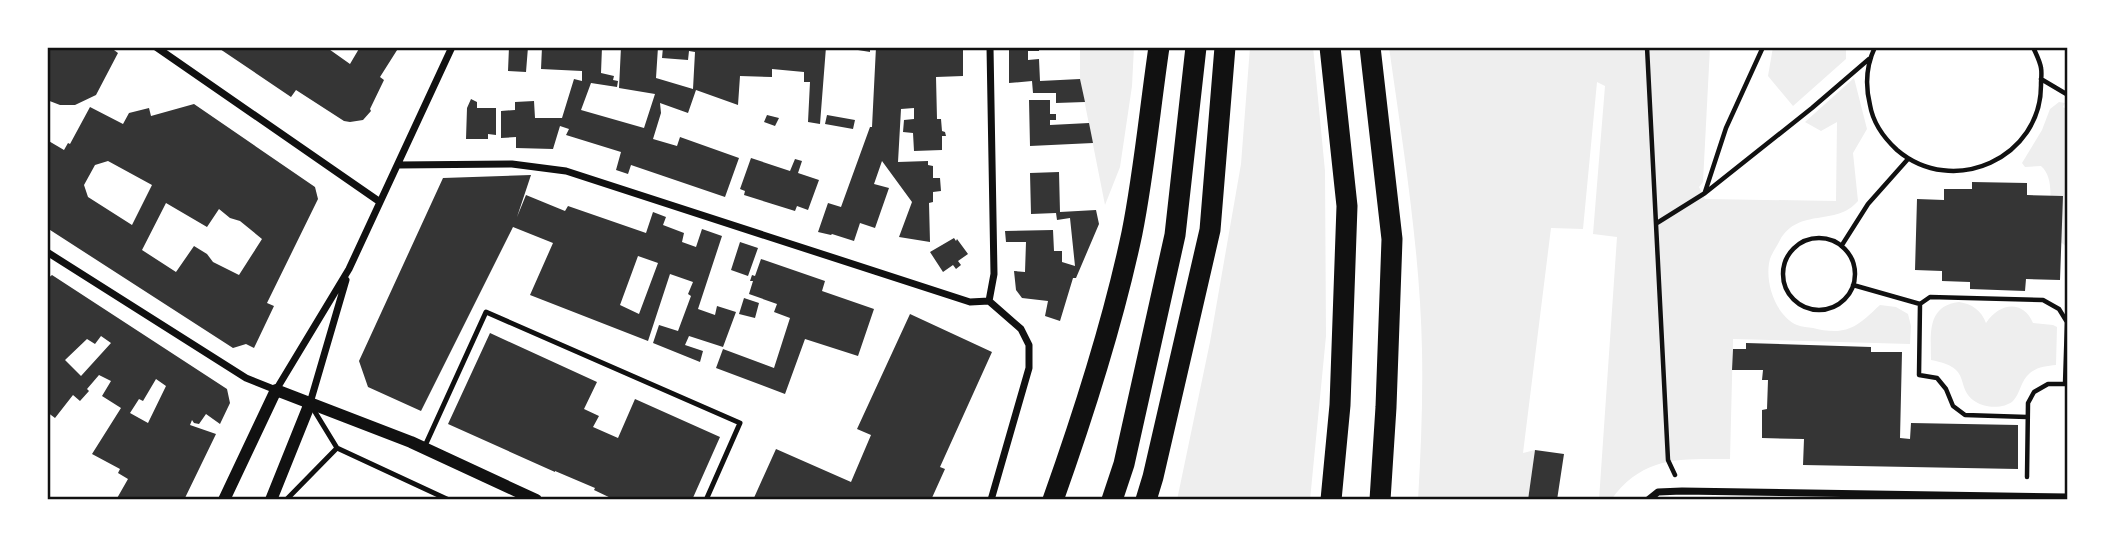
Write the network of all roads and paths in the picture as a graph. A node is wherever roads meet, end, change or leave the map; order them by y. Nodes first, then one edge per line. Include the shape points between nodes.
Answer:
1 (156, 47) edge
2 (452, 47) edge
3 (990, 47) edge
4 (1159, 47) edge
5 (1196, 47) edge
6 (1225, 47) edge
7 (1330, 47) edge
8 (1370, 47) edge
9 (1647, 47) edge
10 (1762, 47) edge
11 (1875, 47) edge
12 (2034, 47) edge
13 (1869, 59) junction
14 (2041, 78) junction
15 (2068, 94) edge
16 (1908, 159) junction
17 (398, 165) junction
18 (1705, 193) junction
19 (380, 201) junction
20 (1657, 223) junction
21 (1842, 245) junction
22 (47, 252) edge
23 (349, 270) junction
24 (1853, 285) junction
25 (989, 301) junction
26 (1920, 304) junction
27 (2066, 386) edge
28 (276, 390) junction
29 (310, 403) junction
30 (2027, 417) junction
31 (337, 448) junction
32 (424, 448) junction
33 (2026, 463) dead end
34 (1682, 491) junction
35 (2068, 497) edge
36 (223, 500) edge
37 (271, 500) edge
38 (286, 500) edge
39 (449, 500) edge
40 (536, 500) edge
41 (706, 500) edge
42 (990, 500) edge
43 (1053, 500) edge
44 (1112, 500) edge
45 (1146, 500) edge
46 (1331, 500) edge
47 (1380, 500) edge
48 (1648, 500) edge

1 - 19 street
2 - 17 street
3 - 25 street via 995,274
4 - 43 highway via 1132,232 1104,343
5 - 44 highway via 1175,235
6 - 45 highway via 1210,230
7 - 46 highway via 1347,206 1340,405
8 - 47 highway via 1392,239
9 - 20 path
10 - 18 path via 1726,128
11 - 13 path
12 - 14 path
13 - 16 path via 1866,88 1872,115 1886,140
13 - 18 path
14 - 15 path
14 - 16 path via 2041,98 2031,126 2014,148 1990,164 1962,171 1934,169
16 - 21 path via 1868,204
17 - 19 street
17 - 25 street via 512,163 566,171 970,302
18 - 20 path
19 - 23 street
20 - 34 path via 1668,460
21 - 24 path via 1855,265
21 - 24 path via 1818,237 1796,246 1784,265 1785,287 1800,305 1822,310 1844,300
22 - 28 street via 246,378
23 - 28 street
23 - 29 street
24 - 26 path
25 - 42 street via 1021,328 1029,345 1028,368
26 - 27 path via 1930,297 2043,300 2059,309 2067,322
26 - 30 path via 1919,375 1937,378 1953,406 1965,415
27 - 30 path via 2048,384 2034,392
28 - 29 street
28 - 36 street
29 - 31 lane
29 - 32 street
29 - 37 street
30 - 33 path
31 - 38 lane
31 - 39 lane
32 - 40 street
32 - 41 lane via 486,312 740,424
34 - 35 street
34 - 48 street via 1658,492

